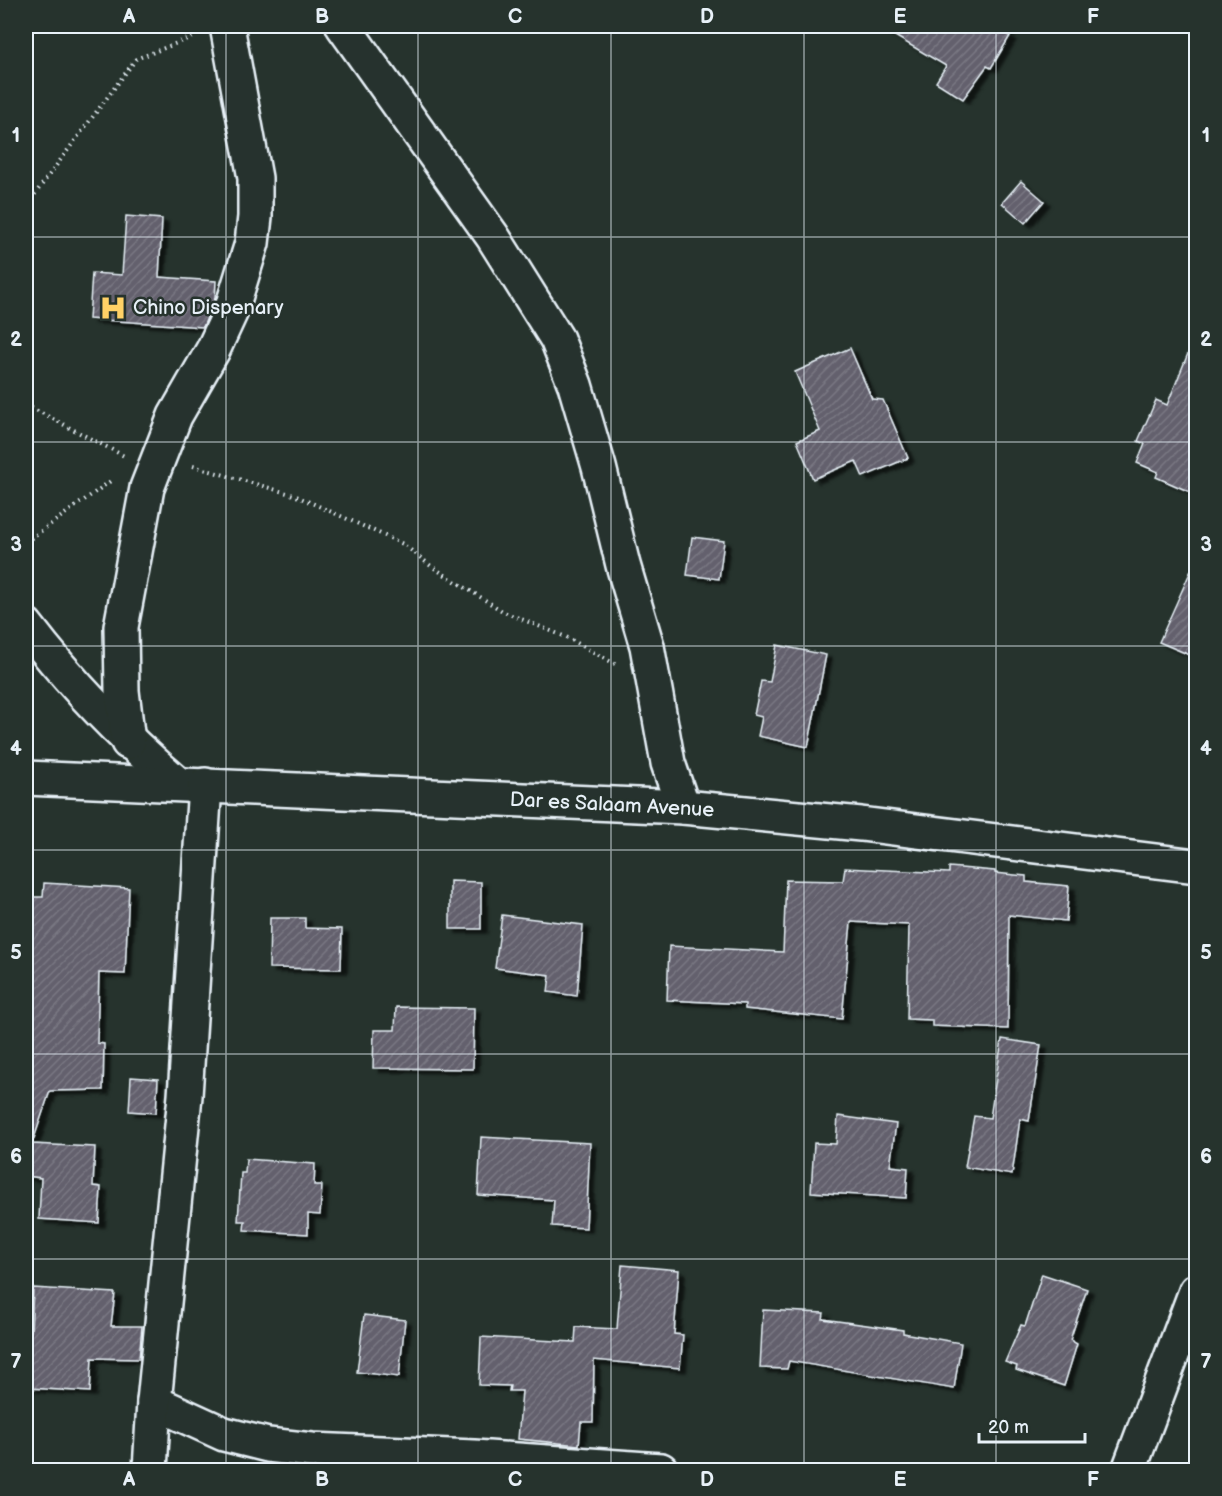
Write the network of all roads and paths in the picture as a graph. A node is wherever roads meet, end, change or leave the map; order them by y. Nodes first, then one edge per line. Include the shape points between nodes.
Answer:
1 (343, 26) edge
2 (214, 30) edge
3 (26, 210) edge
4 (26, 405) edge
5 (148, 457) junction
6 (26, 542) edge
7 (26, 625) edge
8 (654, 687) junction
9 (128, 742) junction
10 (26, 778) edge
11 (191, 785) junction
12 (683, 807) junction
13 (1197, 866) edge
14 (1197, 1291) edge
15 (154, 1402) junction
16 (150, 1470) edge
17 (661, 1470) edge
18 (1129, 1470) edge

1 - 8 street via 493,237 557,339 600,467
2 - 3 path via 136,58
2 - 5 street via 255,178 252,243 231,311 213,350
4 - 5 path
5 - 6 path
5 - 8 path via 294,495 403,544 504,612 589,648
5 - 9 street via 147,488 121,627
7 - 9 street via 58,667
8 - 12 street via 668,763
9 - 11 street
10 - 11 street, Dar es Salaam Avenue
11 - 12 street, Dar es Salaam Avenue
11 - 15 street via 185,1096
12 - 13 street, Dar es Salaam Avenue via 861,824
14 - 18 street
15 - 16 street
15 - 17 street via 224,1434 268,1445

